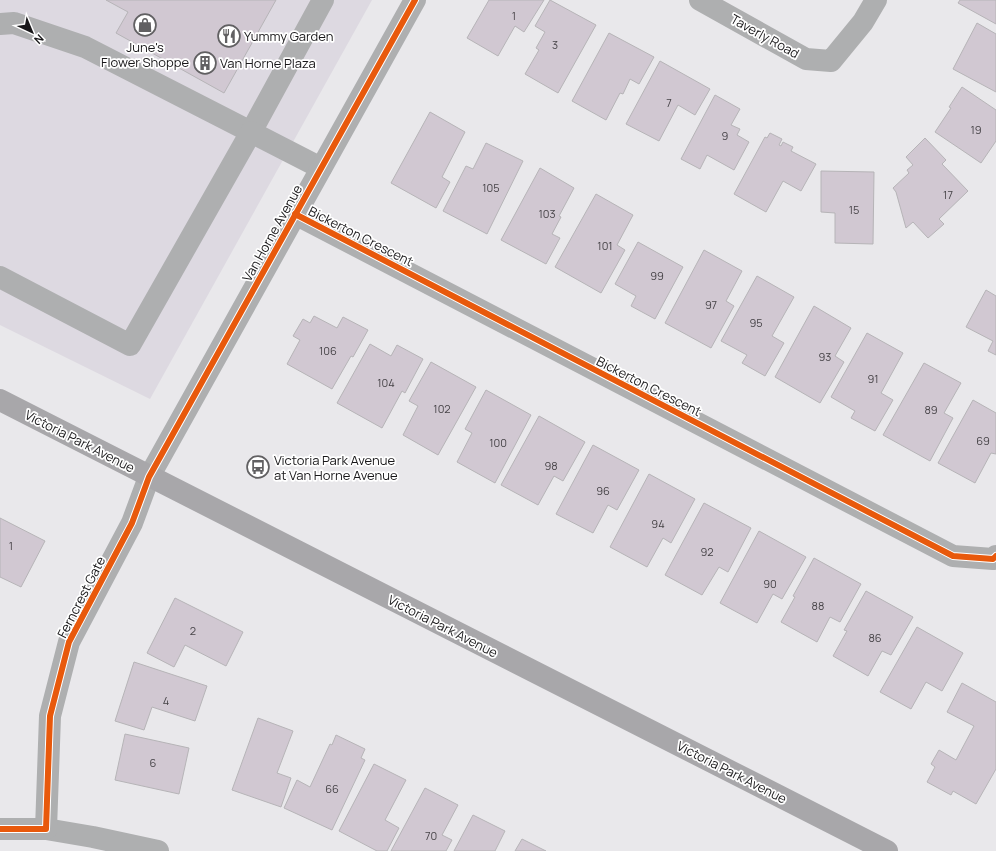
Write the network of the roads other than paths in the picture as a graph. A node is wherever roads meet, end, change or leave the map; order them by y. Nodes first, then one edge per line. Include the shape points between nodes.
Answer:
1 (323, 0) edge
2 (415, 0) edge
3 (700, 0) edge
4 (876, 0) edge
5 (0, 24) edge
6 (251, 132) junction
7 (321, 168) junction
8 (295, 214) junction
9 (0, 277) edge
10 (0, 400) edge
11 (149, 477) junction
12 (996, 556) edge
13 (0, 829) edge
14 (46, 829) junction
15 (158, 851) edge
16 (887, 851) edge

1 - 6 street
2 - 7 street, Van Horne Avenue
3 - 4 street, Taverly Road via 806,59 831,61 863,22
5 - 6 street via 14,23 85,47
6 - 7 street
6 - 9 street via 130,345
7 - 8 street, Van Horne Avenue
8 - 11 street, Van Horne Avenue
8 - 12 street, Bickerton Crescent via 953,556 993,559
10 - 11 main road, Victoria Park Avenue
11 - 14 street, Ferncrest Gate via 132,523 69,642 50,716
11 - 16 main road, Victoria Park Avenue
13 - 14 street
14 - 15 street

